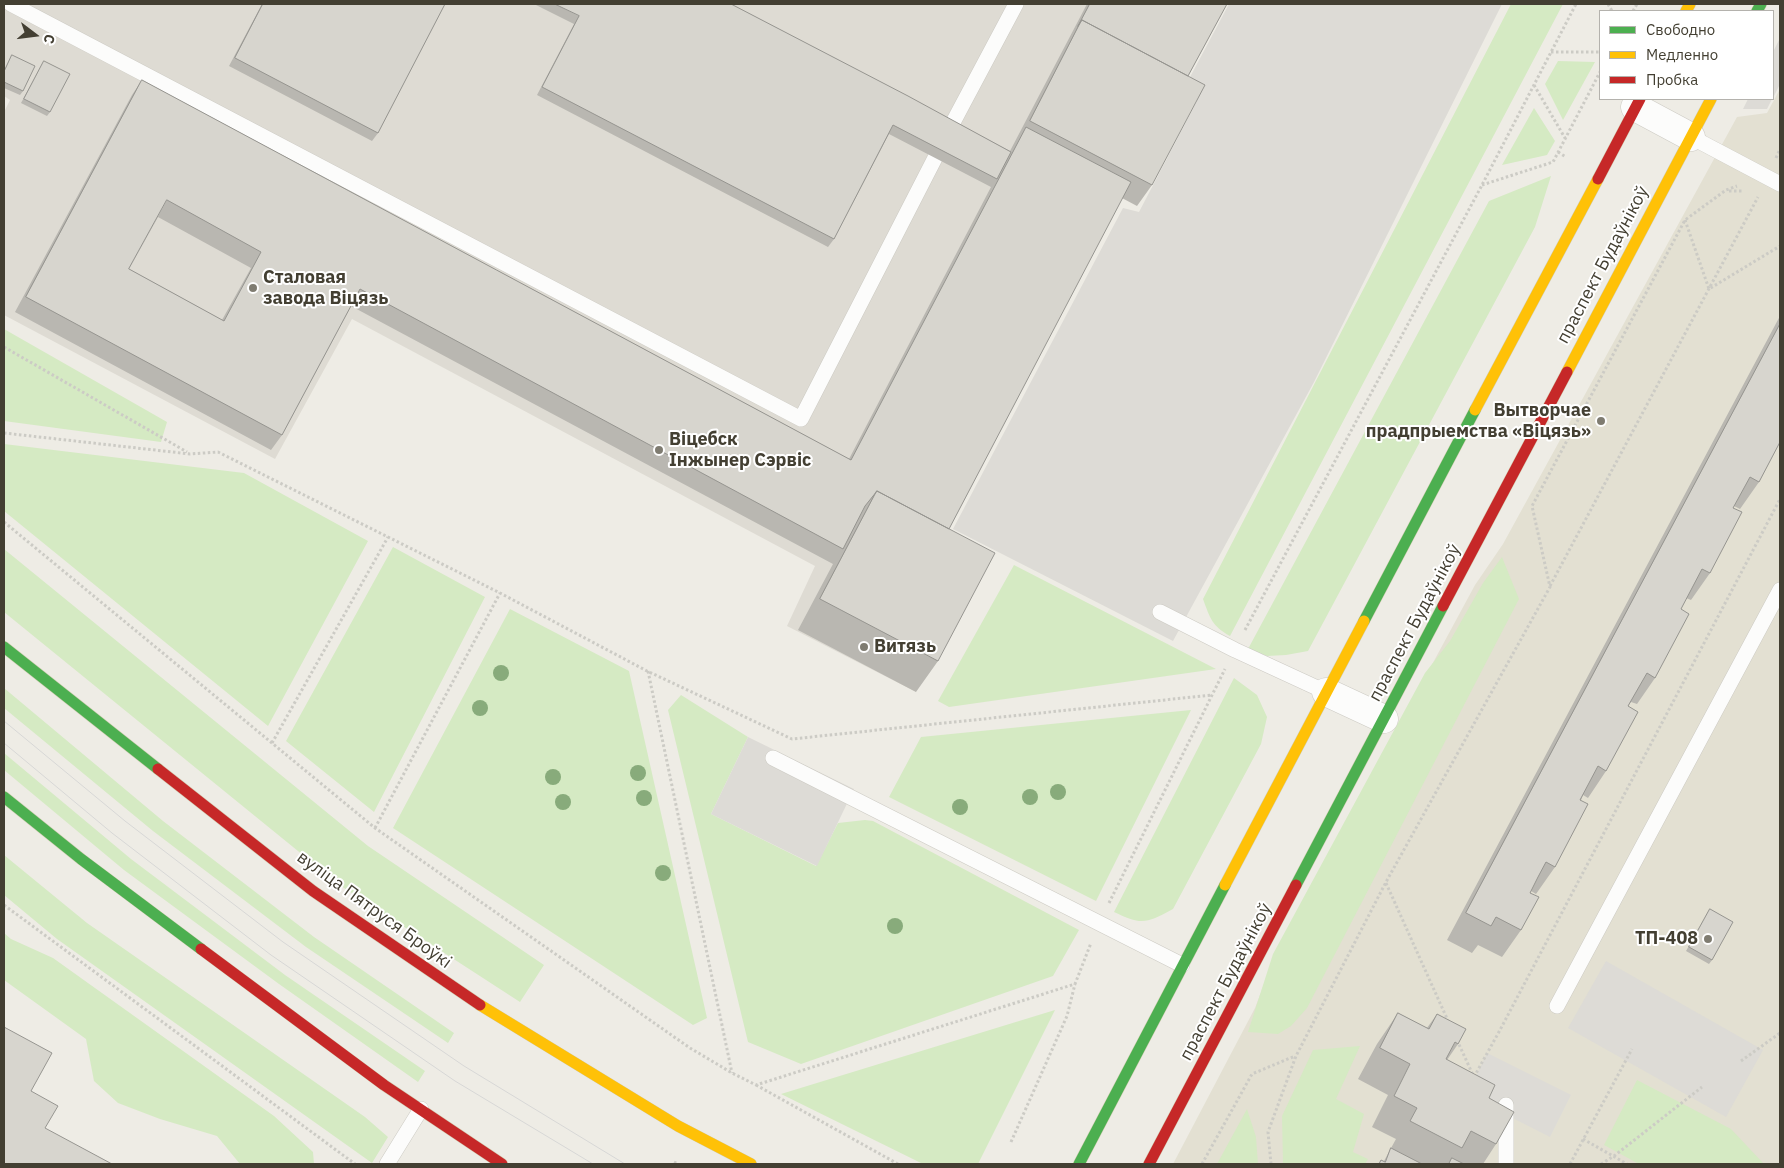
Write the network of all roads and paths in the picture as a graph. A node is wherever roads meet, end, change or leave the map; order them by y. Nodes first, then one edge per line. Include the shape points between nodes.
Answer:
1 (11, 4) edge
2 (1016, 4) edge
3 (1576, 4) edge
4 (1550, 52) junction
5 (1599, 52) edge
6 (1599, 74) edge
7 (1534, 85) junction
8 (1710, 100) edge
9 (1638, 103) edge
10 (950, 130) edge
11 (1690, 137) junction
12 (1565, 139) junction
13 (1558, 152) junction
14 (1566, 157) dead end
15 (935, 158) edge
16 (1780, 184) edge
17 (1482, 185) junction
18 (1726, 190) dead end
19 (1760, 193) dead end
20 (1685, 220) junction
21 (1780, 246) edge
22 (1709, 289) junction
23 (4, 347) edge
24 (4, 433) edge
25 (190, 454) junction
26 (1780, 499) edge
27 (4, 522) edge
28 (388, 537) junction
29 (1550, 587) junction
30 (1780, 590) edge
31 (500, 593) junction
32 (1160, 612) dead end
33 (4, 647) edge
34 (1235, 650) junction
35 (648, 670) junction
36 (1326, 692) junction
37 (1212, 695) junction
38 (1384, 719) junction
39 (272, 743) junction
40 (773, 758) dead end
41 (4, 797) edge
42 (375, 828) junction
43 (1386, 882) junction
44 (4, 905) edge
45 (1098, 924) junction
46 (1182, 965) junction
47 (1075, 984) junction
48 (1557, 1006) dead end
49 (1450, 1024) edge
50 (1454, 1032) edge
51 (1780, 1033) edge
52 (1632, 1049) dead end
53 (1296, 1056) junction
54 (1741, 1061) dead end
55 (732, 1073) junction
56 (1474, 1076) junction
57 (756, 1085) junction
58 (1702, 1087) dead end
59 (1506, 1105) joint
60 (421, 1109) junction
61 (1584, 1139) junction
62 (1010, 1142) dead end
63 (1614, 1156) junction
64 (354, 1164) edge
65 (387, 1164) edge
66 (502, 1164) edge
67 (750, 1164) edge
68 (898, 1164) edge
69 (1079, 1164) edge
70 (1149, 1164) edge
71 (1202, 1164) edge
72 (1272, 1164) edge
73 (1506, 1164) edge
74 (1570, 1164) edge
75 (1601, 1164) edge
76 (1627, 1164) edge

1 - 15 lane via 801,419
2 - 10 lane
3 - 4 path
4 - 5 path
4 - 7 path
6 - 12 path
7 - 12 path
7 - 17 path
8 - 11 main road, праспект Будаўнікоў
9 - 11 street
9 - 36 main road
11 - 16 lane
11 - 38 main road, праспект Будаўнікоў
12 - 13 path
13 - 14 path
13 - 17 path via 1553,162
17 - 34 path
18 - 20 path
19 - 22 path
20 - 22 path
20 - 29 path via 1532,506
21 - 22 path
22 - 29 path
23 - 25 path
24 - 25 path
25 - 28 path via 218,452
26 - 56 path
27 - 39 path
28 - 31 path
28 - 39 path
29 - 43 path
30 - 48 lane
31 - 35 path
31 - 42 path
32 - 34 lane
33 - 67 main road, вуліца Пятруся Броўкі via 313,891 466,997 678,1126
34 - 36 lane
34 - 37 path
35 - 37 path via 792,739
35 - 55 path
36 - 38 street
36 - 46 main road
37 - 45 path
38 - 70 main road, праспект Будаўнікоў
39 - 42 path
40 - 45 lane
41 - 60 main road via 81,859 384,1085
42 - 55 path via 690,1048
43 - 49 path
43 - 53 path
44 - 64 path
45 - 46 lane
45 - 47 path
46 - 69 main road
47 - 57 path
47 - 62 path via 1067,1016
50 - 56 path
51 - 54 path
52 - 61 path
53 - 71 path via 1252,1074
53 - 72 path via 1268,1132
55 - 57 path
56 - 59 path
57 - 68 path
58 - 63 path
59 - 73 lane
60 - 65 lane
60 - 66 main road
61 - 63 path
61 - 74 path
63 - 75 path
63 - 76 path

